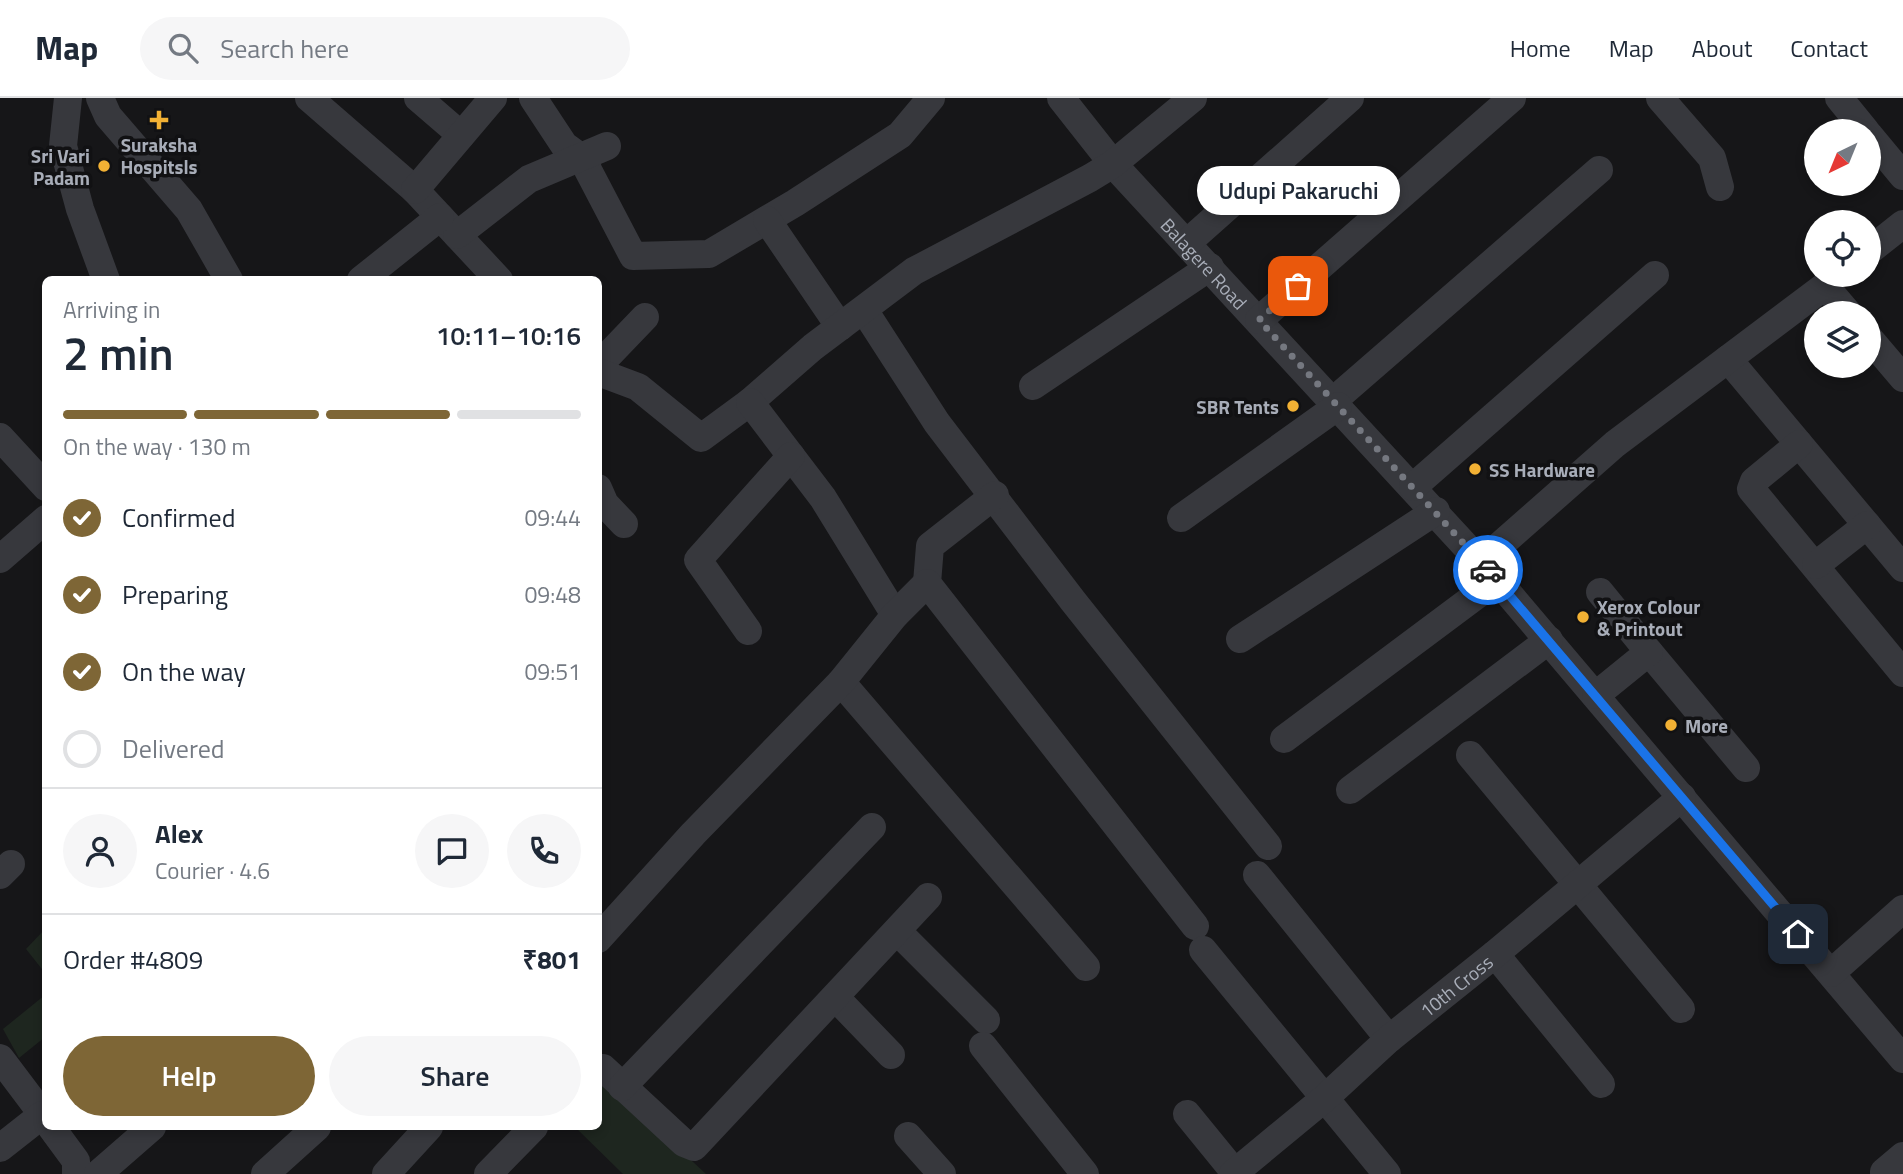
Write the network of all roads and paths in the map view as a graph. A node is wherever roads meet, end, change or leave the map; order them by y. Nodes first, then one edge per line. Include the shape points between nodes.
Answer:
1 (68, 98) edge
2 (99, 98) edge
3 (418, 98) edge
4 (494, 98) edge
5 (533, 98) edge
6 (931, 98) edge
7 (1061, 98) edge
8 (1193, 98) edge
9 (1350, 98) edge
10 (1512, 98) edge
11 (1660, 98) edge
12 (1839, 98) edge
13 (328, 104) edge
14 (1856, 119) edge
15 (461, 135) junction
16 (1881, 149) edge
17 (595, 151) junction
18 (1113, 164) junction
19 (1599, 170) dead end
20 (1903, 176) edge
21 (1720, 187) dead end
22 (415, 190) junction
23 (767, 220) junction
24 (1903, 224) edge
25 (448, 226) junction
26 (1881, 241) edge
27 (1188, 242) junction
28 (1210, 267) junction
29 (1655, 275) dead end
30 (105, 276) edge
31 (227, 276) edge
32 (367, 276) edge
33 (495, 276) edge
34 (1823, 287) edge
35 (864, 310) junction
36 (645, 317) dead end
37 (1259, 320) junction
38 (839, 327) junction
39 (1881, 352) edge
40 (1728, 359) junction
41 (602, 368) edge
42 (602, 373) edge
43 (1903, 378) edge
44 (1033, 386) dead end
45 (750, 402) junction
46 (1336, 404) junction
47 (0, 437) edge
48 (1799, 444) junction
49 (791, 456) junction
50 (42, 482) edge
51 (1413, 486) junction
52 (995, 495) junction
53 (602, 496) edge
54 (1436, 512) junction
55 (1181, 518) dead end
56 (42, 522) edge
57 (624, 524) dead end
58 (1867, 525) junction
59 (0, 559) edge
60 (1816, 565) junction
61 (1903, 568) edge
62 (1489, 571) junction
63 (927, 583) junction
64 (1600, 592) dead end
65 (895, 615) junction
66 (748, 631) dead end
67 (1240, 639) dead end
68 (1549, 640) junction
69 (1649, 652) junction
70 (1903, 673) edge
71 (841, 682) junction
72 (1596, 695) junction
73 (1284, 739) dead end
74 (1470, 755) dead end
75 (1746, 768) dead end
76 (1350, 790) dead end
77 (1682, 797) junction
78 (872, 827) dead end
79 (1268, 846) dead end
80 (1257, 875) dead end
81 (1578, 884) junction
82 (928, 897) dead end
83 (1903, 908) edge
84 (897, 931) junction
85 (602, 935) edge
86 (1495, 954) junction
87 (1086, 967) dead end
88 (1831, 973) junction
89 (836, 998) junction
90 (1681, 1009) dead end
91 (1389, 1039) junction
92 (891, 1055) dead end
93 (0, 1058) edge
94 (1903, 1059) edge
95 (602, 1068) edge
96 (1601, 1084) dead end
97 (622, 1087) junction
98 (1325, 1098) junction
99 (1187, 1114) dead end
100 (42, 1116) edge
101 (42, 1123) edge
102 (53, 1130) edge
103 (149, 1130) edge
104 (314, 1130) edge
105 (421, 1130) edge
106 (531, 1130) edge
107 (908, 1136) dead end
108 (0, 1148) edge
109 (76, 1174) edge
110 (99, 1174) edge
111 (265, 1174) edge
112 (386, 1174) edge
113 (488, 1174) edge
114 (942, 1174) edge
115 (1085, 1174) edge
116 (1234, 1174) edge
117 (1387, 1174) edge

1 - 2 street
1 - 30 street via 63,146
2 - 31 street via 108,116 189,210
3 - 15 street
4 - 15 street
5 - 17 street via 564,145
6 - 23 street via 900,135
7 - 18 street, Balagere Road
8 - 18 street
9 - 27 street
10 - 37 street
11 - 21 street via 1712,158
12 - 14 street
13 - 22 street
15 - 22 street
16 - 20 street
17 - 23 street via 633,256 709,254
17 - 25 street via 529,179
18 - 27 street, Balagere Road
18 - 35 street via 914,271
19 - 46 street
22 - 25 street
23 - 38 street
24 - 26 street
25 - 32 street
25 - 33 street
27 - 28 street, Balagere Road
28 - 37 street, Balagere Road
28 - 44 street
29 - 51 street
34 - 40 street
35 - 38 street
35 - 52 street via 937,423
36 - 41 street
37 - 46 street, Balagere Road
38 - 45 street
39 - 43 street
40 - 48 street
40 - 62 street via 1615,444
42 - 45 street via 638,387 701,438
45 - 49 street
46 - 51 street, Balagere Road
46 - 55 street
47 - 50 street
48 - 58 street
48 - 60 street via 1754,481 1751,489
49 - 65 street via 823,498
49 - 66 street via 698,560
51 - 54 street, Balagere Road
52 - 63 street via 930,546
52 - 79 street via 1073,601
53 - 57 street
54 - 62 street, Balagere Road
54 - 67 street
56 - 59 street
58 - 60 street
58 - 61 street
60 - 70 street
62 - 68 street, Balagere Road
62 - 73 street
63 - 65 street
63 - 98 street
64 - 69 street
65 - 71 street
68 - 72 street, Balagere Road
68 - 76 street
69 - 72 street
69 - 75 street
71 - 85 street
71 - 87 street
72 - 77 street, Balagere Road
74 - 81 street
77 - 81 street, 10th Cross
77 - 88 street, Balagere Road
78 - 97 street
80 - 91 street
81 - 86 street, 10th Cross
81 - 90 street
82 - 84 street
83 - 88 street
84 - 89 street
84 - 115 street via 985,1033
86 - 91 street, 10th Cross
86 - 96 street
88 - 94 street, Balagere Road
89 - 92 street
89 - 97 street via 694,1147
91 - 98 street, 10th Cross
93 - 100 street
95 - 97 street
98 - 116 street, 10th Cross
98 - 117 street
99 - 116 street
101 - 108 street
102 - 109 street via 76,1161
103 - 110 street
104 - 111 street
105 - 112 street
106 - 113 street
107 - 114 street

